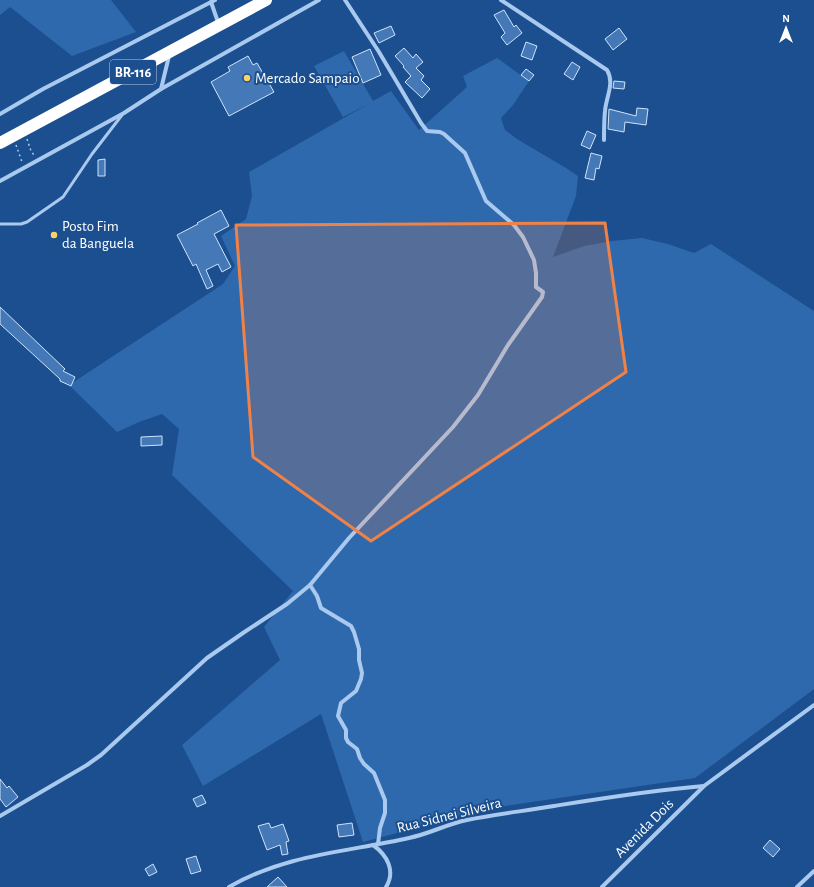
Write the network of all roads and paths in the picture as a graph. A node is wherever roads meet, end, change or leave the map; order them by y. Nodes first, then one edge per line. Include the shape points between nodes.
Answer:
1 (266, 0) edge
2 (319, 0) edge
3 (345, 0) edge
4 (501, 0) edge
5 (213, 1) edge
6 (219, 26) junction
7 (170, 52) junction
8 (161, 89) junction
9 (124, 113) junction
10 (0, 114) edge
11 (27, 128) junction
12 (4, 140) edge
13 (604, 140) dead end
14 (38, 160) junction
15 (24, 168) junction
16 (0, 181) edge
17 (0, 224) edge
18 (310, 585) junction
19 (814, 705) edge
20 (704, 786) junction
21 (0, 816) edge
22 (378, 844) junction
23 (373, 845) junction
24 (814, 871) edge
25 (229, 887) edge
26 (386, 887) edge
27 (602, 887) edge
28 (797, 887) edge

1 - 6 highway, BR-116
2 - 8 street
3 - 18 street via 427,131 444,134 466,153 486,200 523,236 534,260 536,287 543,294 478,395 454,427 349,538
4 - 13 street via 607,70 611,82 605,109
5 - 6 street
5 - 10 street
6 - 7 highway, BR-116
7 - 8 street
7 - 11 highway, BR-116
8 - 9 street
9 - 14 street
9 - 17 lane via 63,197 27,222
11 - 12 highway, BR-116
11 - 14 path via 27,142
12 - 15 path via 16,144
14 - 15 street
15 - 16 street
18 - 21 street via 287,604 207,658 100,756
18 - 22 street via 321,608 351,626 359,650 361,679 356,691 341,703 338,716 346,730 348,742 354,745 360,758 374,773 385,800 385,813
19 - 20 street, Avenida Dois
20 - 22 street, Rua Sidnei Silveira via 664,789 491,816 465,821 411,838
20 - 27 street, Avenida Dois
22 - 23 street, Rua Sidnei Silveira
23 - 25 street, Rua Sidnei Silveira via 289,862 263,870
23 - 26 street via 383,853 389,865 390,878
24 - 28 street

